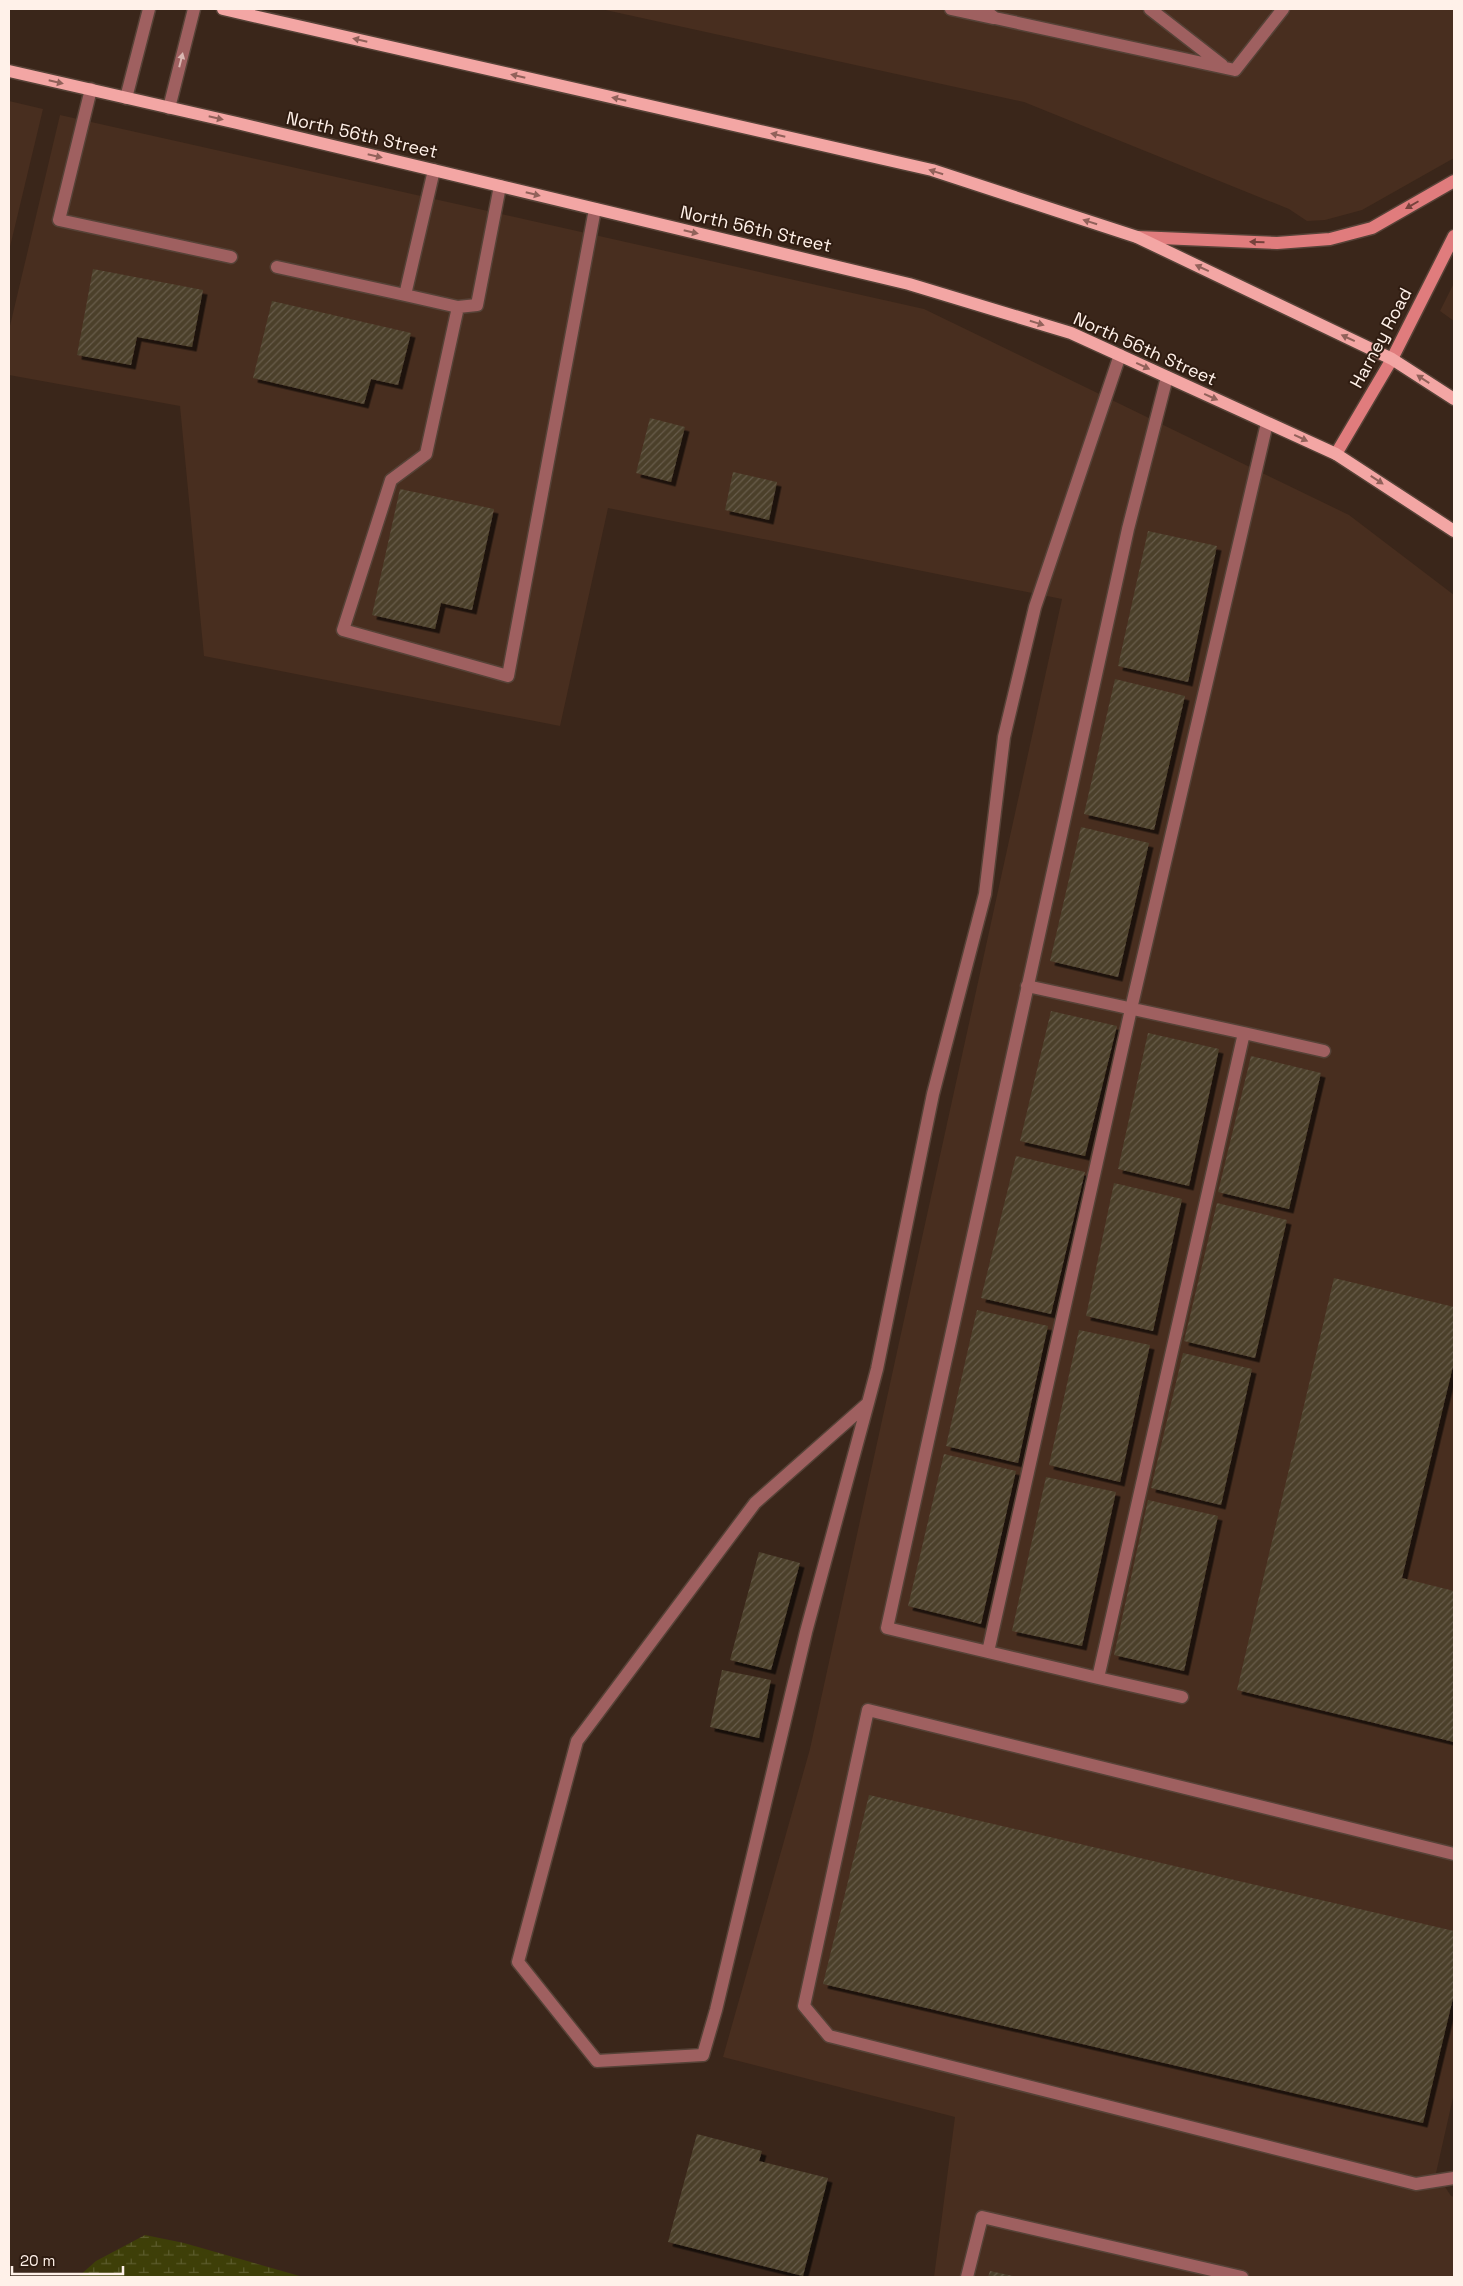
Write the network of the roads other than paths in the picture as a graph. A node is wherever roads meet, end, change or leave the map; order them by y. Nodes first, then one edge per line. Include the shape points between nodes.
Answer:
1 (148, 9) edge
2 (194, 9) edge
3 (223, 9) edge
4 (951, 9) edge
5 (983, 9) edge
6 (1150, 9) edge
7 (1282, 9) edge
8 (995, 18) junction
9 (1226, 68) junction
10 (9, 71) edge
11 (90, 90) junction
12 (126, 98) junction
13 (169, 108) junction
14 (434, 170) junction
15 (1454, 181) edge
16 (500, 186) junction
17 (595, 209) junction
18 (1454, 236) edge
19 (1137, 237) junction
20 (232, 257) dead end
21 (278, 267) dead end
22 (405, 295) junction
23 (458, 307) junction
24 (1120, 355) junction
25 (1392, 359) junction
26 (1167, 377) junction
27 (1454, 399) edge
28 (1267, 423) junction
29 (1336, 454) junction
30 (1454, 531) edge
31 (1028, 986) junction
32 (1131, 1009) junction
33 (1244, 1033) junction
34 (1324, 1052) dead end
35 (868, 1402) junction
36 (988, 1652) junction
37 (1098, 1678) junction
38 (1182, 1697) dead end
39 (1454, 1854) edge
40 (1454, 2178) edge
41 (968, 2277) edge
42 (1242, 2277) edge

1 - 12 street
13 -> 2 street
19 -> 3 main road via 932,170
4 - 8 street
5 - 8 street
6 - 9 street
7 - 9 street via 1235,70
8 - 9 street
10 -> 11 main road, North 56th Street
11 - 12 main road, North 56th Street
11 - 20 street via 59,220
12 - 13 main road, North 56th Street
13 -> 14 main road, North 56th Street
14 - 16 main road, North 56th Street
14 - 22 street
15 -> 19 street via 1372,228 1330,239 1277,243
16 -> 17 main road, North 56th Street
16 - 23 street via 477,305
17 - 23 street via 508,676 342,630 392,480 426,454
17 -> 24 main road, North 56th Street via 909,284 1071,333
18 - 25 street, Harney Road
25 -> 19 main road
21 - 22 street
22 - 23 street
24 -> 26 main road, North 56th Street
24 - 35 street via 1034,607 1004,737 985,894 933,1094
27 -> 25 main road
25 - 29 street, Harney Road
26 -> 28 main road, North 56th Street
26 - 31 street via 1128,529
28 -> 29 main road, North 56th Street
28 - 32 street
29 -> 30 main road, North 56th Street
31 - 32 street
31 - 36 street via 887,1628
32 - 33 street
32 - 36 street
33 - 34 street
33 - 37 street
35 - 35 street via 806,1632 716,2010 702,2056 597,2061 518,1962 577,1741 755,1503
36 - 37 street
37 - 38 street
39 - 40 street via 868,1710 804,2006 829,2036 1416,2184
41 - 42 street via 982,2217

